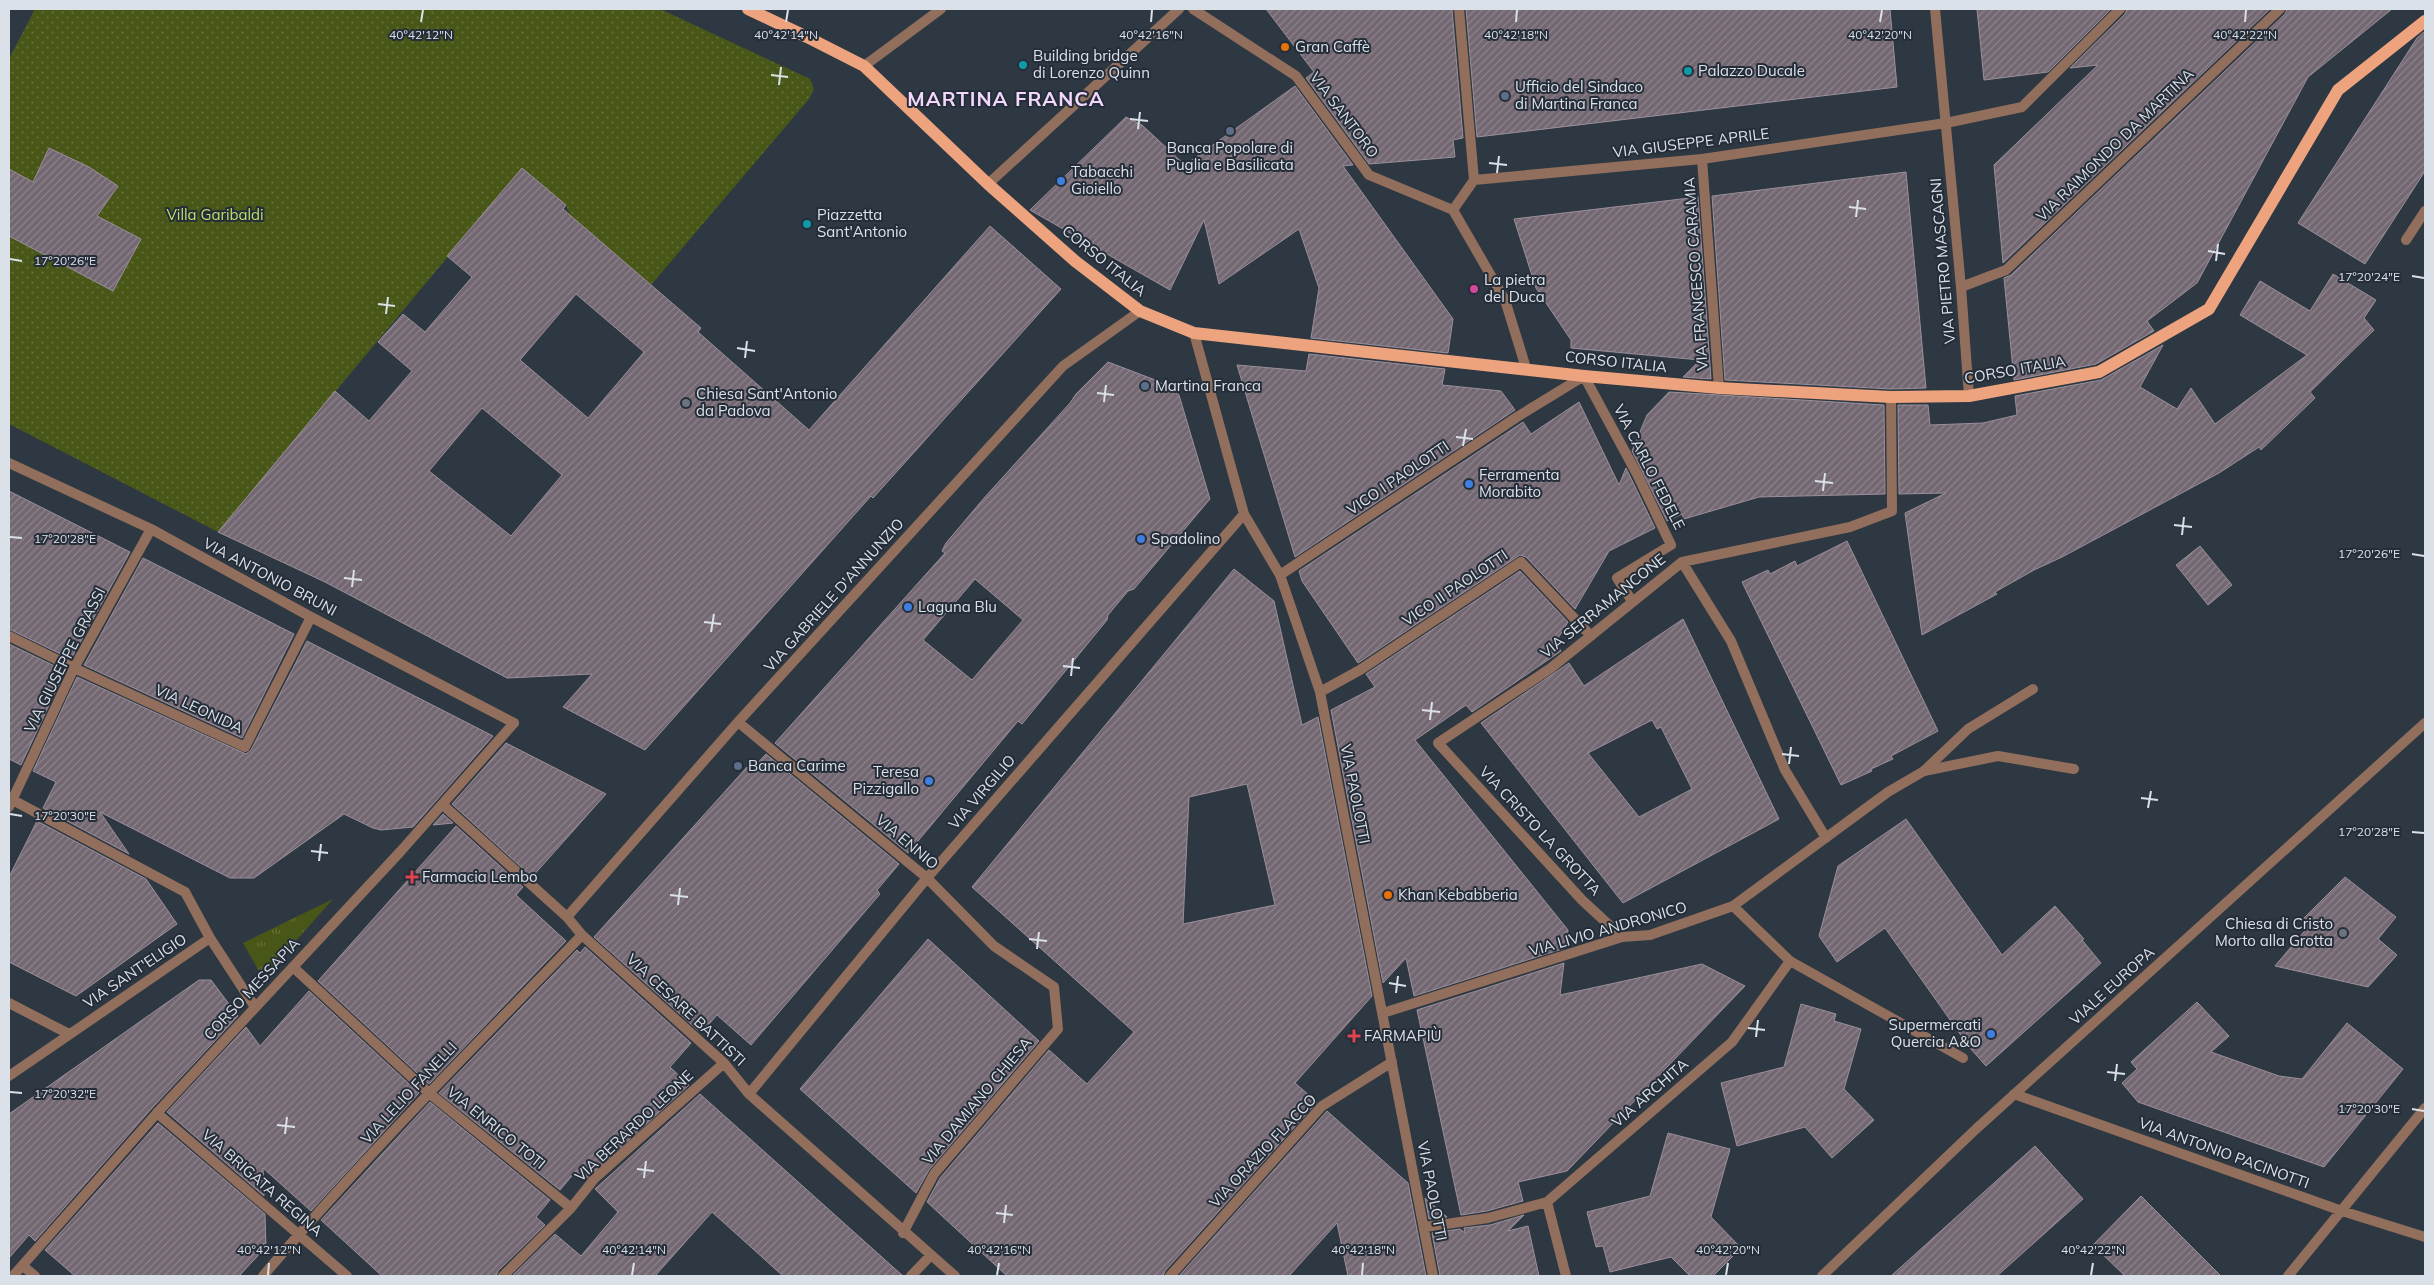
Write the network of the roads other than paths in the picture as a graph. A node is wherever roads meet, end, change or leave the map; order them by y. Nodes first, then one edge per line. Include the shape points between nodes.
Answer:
1 (748, 9) edge
2 (941, 9) edge
3 (1179, 9) edge
4 (1193, 9) edge
5 (1459, 9) edge
6 (1935, 9) edge
7 (2120, 9) edge
8 (2280, 9) edge
9 (2425, 21) edge
10 (864, 66) junction
11 (1946, 123) junction
12 (1702, 159) junction
13 (1474, 180) junction
14 (988, 184) junction
15 (1452, 210) junction
16 (2425, 211) edge
17 (2406, 240) dead end
18 (1961, 287) junction
19 (1140, 311) junction
20 (1194, 333) junction
21 (1526, 368) junction
22 (1584, 376) junction
23 (1720, 388) junction
24 (1969, 396) junction
25 (1891, 397) junction
26 (9, 463) edge
27 (1244, 514) junction
28 (151, 529) junction
29 (1682, 562) junction
30 (1280, 575) junction
31 (1632, 601) junction
32 (312, 617) junction
33 (9, 636) edge
34 (1590, 636) junction
35 (74, 668) junction
36 (2033, 689) dead end
37 (1320, 692) junction
38 (738, 722) junction
39 (514, 723) joint
40 (2425, 723) edge
41 (1438, 743) joint
42 (2074, 770) dead end
43 (1924, 771) junction
44 (10, 802) edge
45 (443, 804) junction
46 (1826, 838) junction
47 (927, 878) junction
48 (1733, 906) junction
49 (567, 917) junction
50 (582, 935) junction
51 (1622, 937) junction
52 (210, 938) junction
53 (1790, 961) junction
54 (293, 968) junction
55 (1054, 987) joint
56 (9, 1003) edge
57 (255, 1007) junction
58 (1383, 1014) junction
59 (69, 1034) junction
60 (1963, 1058) dead end
61 (1392, 1062) junction
62 (724, 1063) junction
63 (9, 1076) edge
64 (429, 1093) junction
65 (749, 1094) junction
66 (2014, 1094) junction
67 (2425, 1108) edge
68 (157, 1113) junction
69 (1547, 1202) junction
70 (571, 1208) junction
71 (2342, 1211) junction
72 (1425, 1227) junction
73 (904, 1233) junction
74 (299, 1234) junction
75 (2425, 1237) edge
76 (931, 1255) junction
77 (23, 1266) junction
78 (13, 1276) edge
79 (35, 1276) edge
80 (263, 1276) edge
81 (347, 1276) edge
82 (503, 1276) edge
83 (911, 1276) edge
84 (955, 1276) edge
85 (1170, 1276) edge
86 (1433, 1276) edge
87 (1566, 1276) edge
88 (1822, 1276) edge
89 (2288, 1276) edge

1 - 10 main road, CORSO ITALIA
2 - 10 street
3 - 14 street
4 - 15 street, VIA SANTORO via 1296,76 1370,175
5 - 13 street
6 - 11 street, VIA PIETRO MASCAGNI
7 - 11 street, VIA GIUSEPPE APRILE via 2022,107
8 - 18 street, VIA RAIMONDO DA MARTINA via 2006,270
9 - 24 main road, CORSO ITALIA via 2338,90 2209,308 2099,372
10 - 14 main road, CORSO ITALIA
11 - 12 street, VIA GIUSEPPE APRILE
11 - 18 street, VIA PIETRO MASCAGNI
12 - 13 street, VIA GIUSEPPE APRILE
12 - 23 street, VIA FRANCESCO CARAMIA
13 - 15 street
14 - 19 main road, CORSO ITALIA via 1075,261
15 - 21 street via 1505,300
16 - 17 street
18 - 24 street, VIA PIETRO MASCAGNI
19 - 20 main road, CORSO ITALIA
19 - 38 street, VIA GABRIELE D'ANNUNZIO via 1063,366
20 - 21 main road, CORSO ITALIA
20 - 27 street, VIA PAOLOTTI
21 - 22 main road, CORSO ITALIA
22 - 23 main road, CORSO ITALIA
22 - 30 street, VICO I PAOLOTTI
22 - 31 street, VIA CARLO FEDELE via 1671,545 1617,578
23 - 25 main road, CORSO ITALIA
24 - 25 main road, CORSO ITALIA
25 - 29 street, VIA SERRAMANCONE via 1892,511 1850,527
26 - 28 street, VIA ANTONIO BRUNI
27 - 30 street, VIA PAOLOTTI
27 - 47 street, VIA VIRGILIO
28 - 32 street, VIA ANTONIO BRUNI
28 - 35 street, VIA GIUSEPPE GRASSI
29 - 31 street, VIA SERRAMANCONE
29 - 46 street via 1731,642 1785,770
30 - 37 street, VIA PAOLOTTI
31 - 34 street, VIA SERRAMANCONE
32 - 35 street, VIA LEONIDA via 245,747
32 - 39 street, VIA ANTONIO BRUNI
33 - 35 street, VIA LEONIDA
34 - 37 street, VICO II PAOLOTTI via 1521,562 1360,670
34 - 41 street, VIA SERRAMANCONE via 1551,668
35 - 44 street, VIA GIUSEPPE GRASSI
36 - 43 street via 1968,728
37 - 58 street, VIA PAOLOTTI
38 - 47 street, VIA ENNIO
38 - 49 street, VIA GABRIELE D'ANNUNZIO
39 - 45 street, CORSO MESSAPIA
40 - 66 street, VIALE EUROPA
41 - 51 street, VIA CRISTO LA GROTTA via 1582,900
42 - 43 street via 1998,756
43 - 46 street, VIA LIVIO ANDRONICO via 1888,792
44 - 52 street via 185,892
45 - 49 street, VIA CESARE BATTISTI
45 - 54 street, CORSO MESSAPIA
46 - 48 street, VIA LIVIO ANDRONICO
47 - 55 street, VIA ENNIO via 994,946
47 - 65 street, VIA VIRGILIO
48 - 51 street, VIA LIVIO ANDRONICO via 1650,935
48 - 53 street
49 - 50 street, VIA CESARE BATTISTI
50 - 62 street, VIA CESARE BATTISTI
50 - 64 street, VIA LELIO FANELLI
51 - 58 street, VIA LIVIO ANDRONICO
52 - 57 street, VIA SANT'ELIGIO
52 - 59 street, VIA SANT'ELIGIO
53 - 60 street
53 - 69 street, VIA ARCHITA via 1732,1042
54 - 57 street, CORSO MESSAPIA
54 - 64 street, VIA ENRICO TOTI
55 - 73 street, VIA DAMIANO CHIESA via 1058,1029 934,1174
56 - 59 street
57 - 68 street, CORSO MESSAPIA
58 - 61 street, VIA PAOLOTTI
59 - 63 street, VIA SANT'ELIGIO
61 - 72 street, VIA PAOLOTTI
61 - 85 street, VIA ORAZIO FLACCO via 1322,1106
62 - 65 street, VIA CESARE BATTISTI
62 - 70 street, VIA BERARDO LEONE via 595,1178
64 - 70 street, VIA ENRICO TOTI
64 - 74 street, VIA LELIO FANELLI
65 - 73 street, VIA CESARE BATTISTI
66 - 71 street, VIA ANTONIO PACINOTTI
66 - 88 street, VIALE EUROPA
67 - 71 street
68 - 74 street, VIA BRIGATA REGINA
68 - 77 street, CORSO MESSAPIA
69 - 72 street, VIA ARCHITA via 1488,1218
69 - 87 street
70 - 82 street, VIA BERARDO LEONE
71 - 75 street, VIA ANTONIO PACINOTTI
71 - 89 street
72 - 86 street, VIA PAOLOTTI
73 - 76 street, VIA CESARE BATTISTI
74 - 80 street, VIA LELIO FANELLI
74 - 81 street, VIA BRIGATA REGINA
76 - 83 street
76 - 84 street, VIA CESARE BATTISTI
77 - 78 street, CORSO MESSAPIA
77 - 79 street

